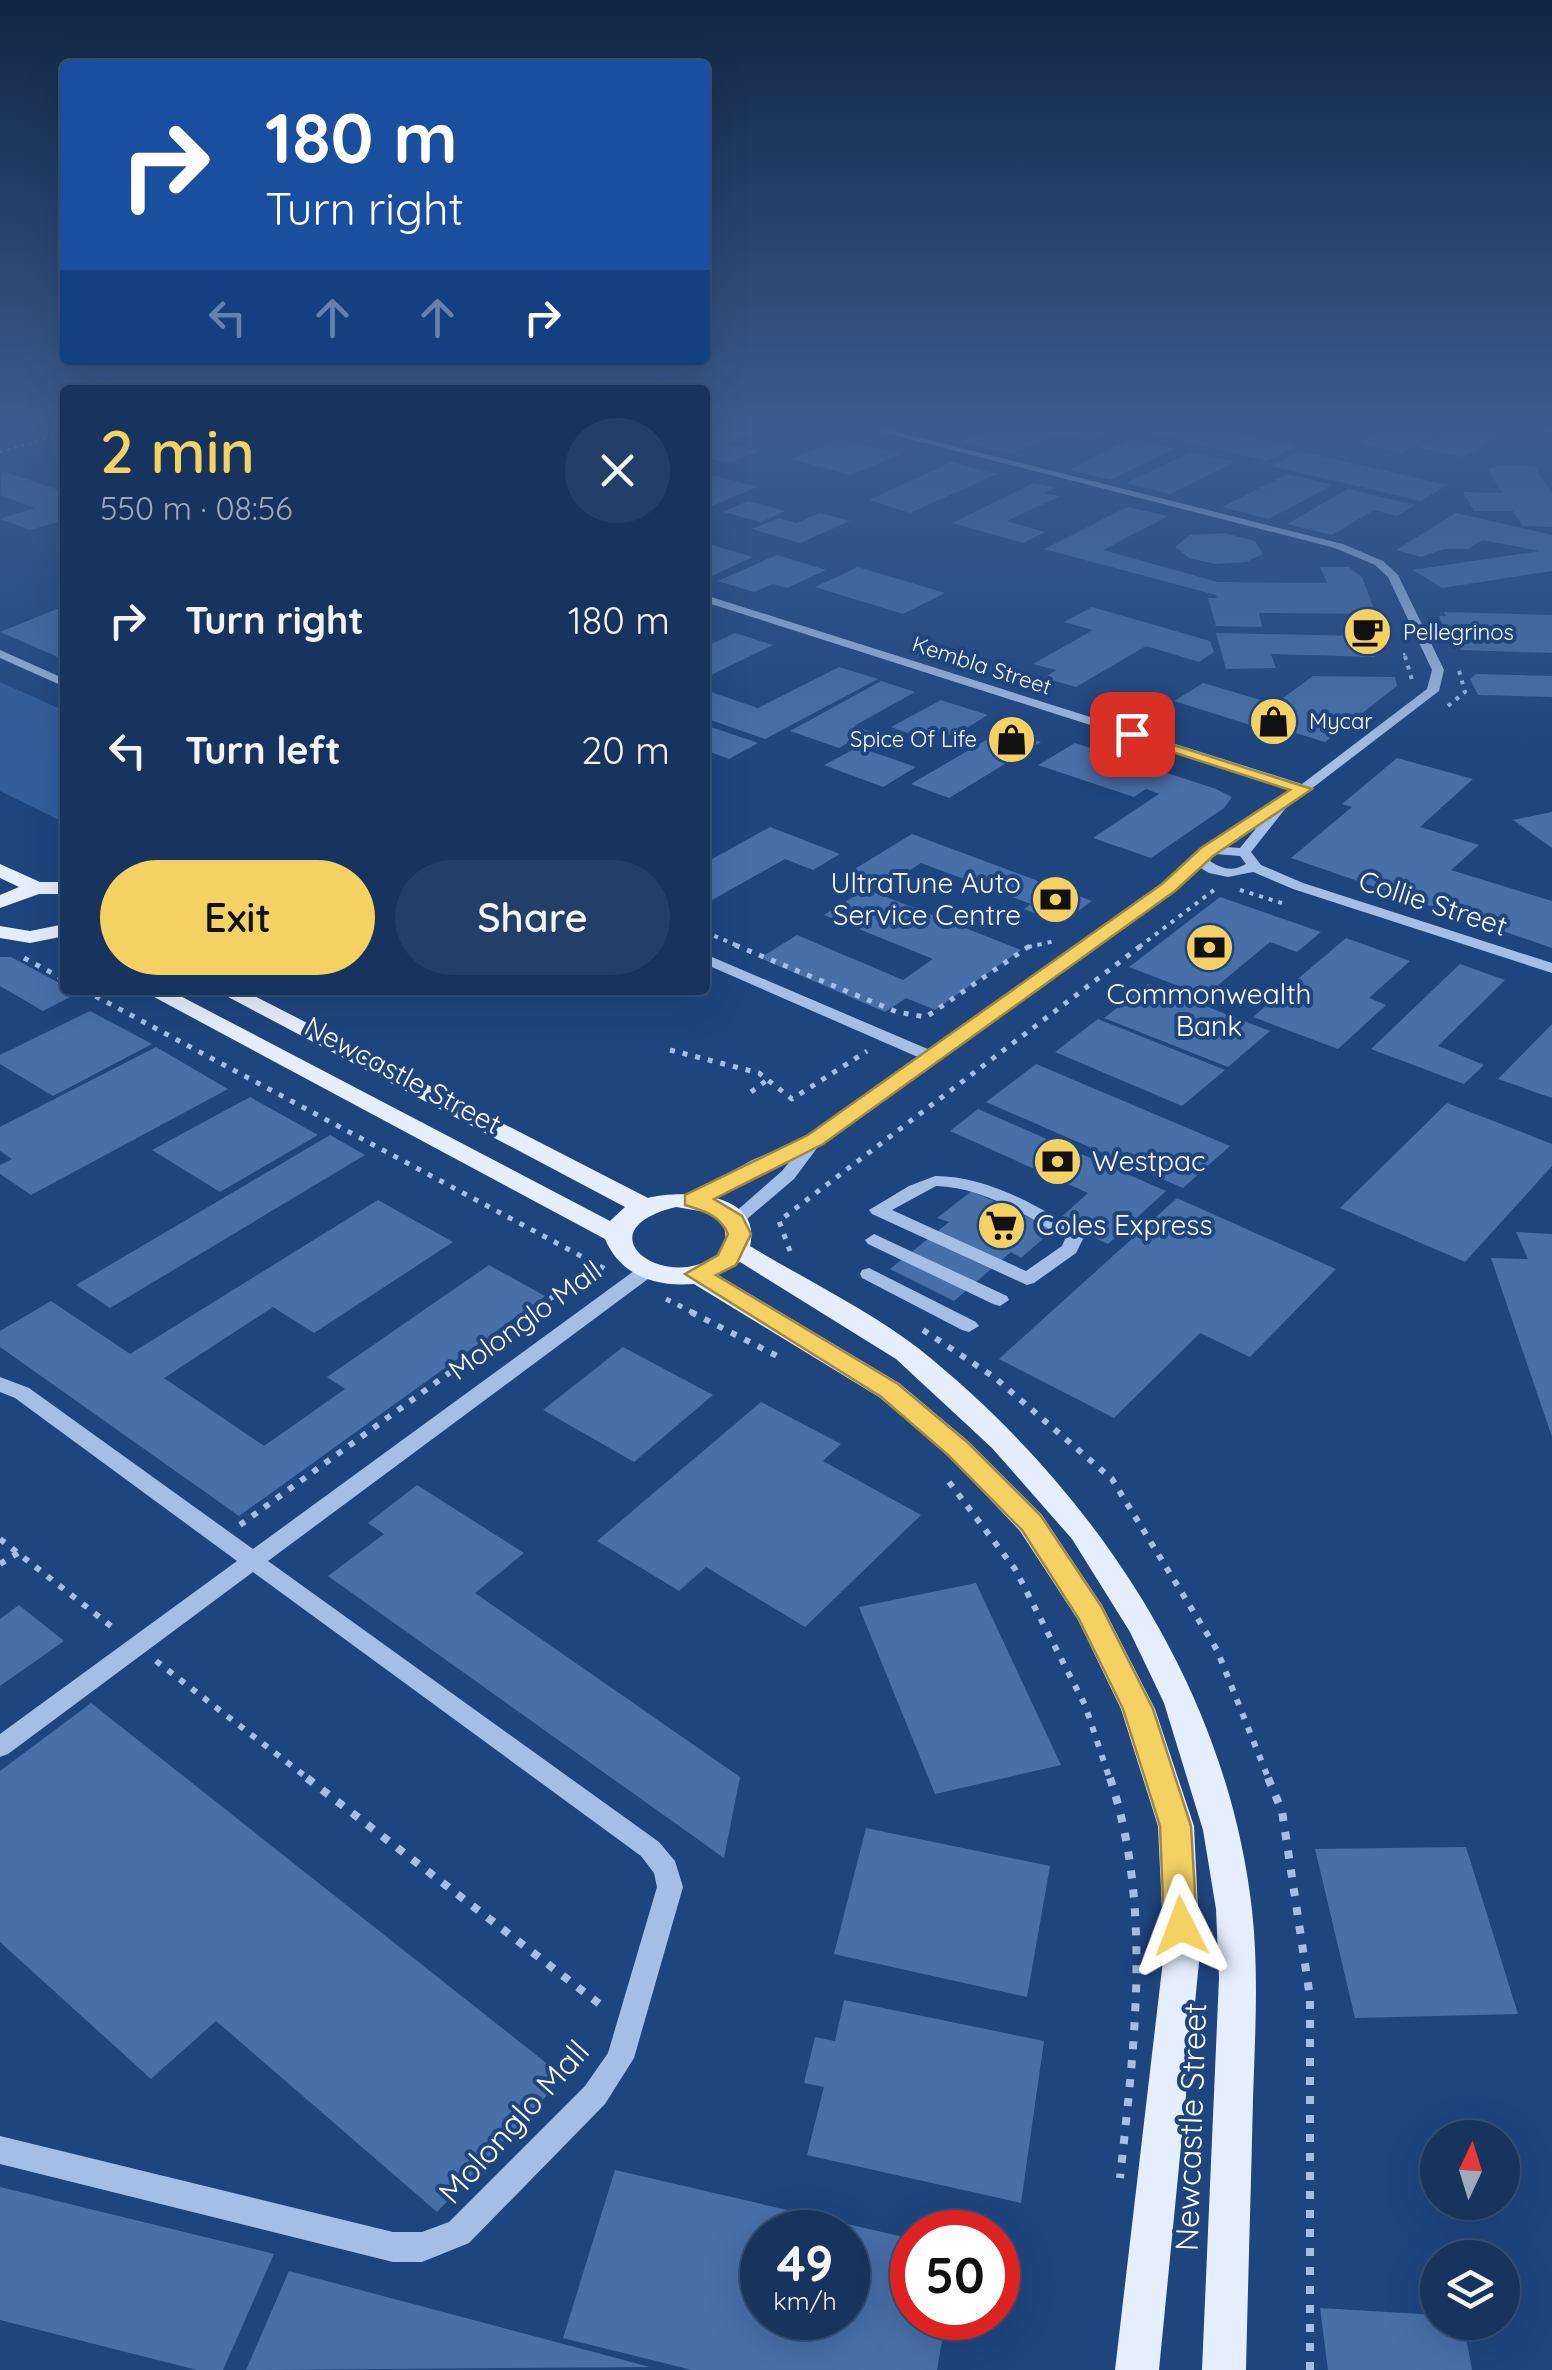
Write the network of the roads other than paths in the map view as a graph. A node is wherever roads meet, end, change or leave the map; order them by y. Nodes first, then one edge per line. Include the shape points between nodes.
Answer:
1 (1315, 540) edge
2 (710, 600) edge
3 (0, 654) edge
4 (60, 680) edge
5 (1304, 789) junction
6 (1282, 805) junction
7 (1244, 852) junction
8 (1204, 854) junction
9 (0, 870) edge
10 (1246, 870) junction
11 (1218, 871) junction
12 (36, 888) junction
13 (60, 888) edge
14 (1168, 888) junction
15 (0, 902) edge
16 (0, 932) edge
17 (55, 932) edge
18 (710, 961) edge
19 (1552, 968) edge
20 (161, 995) edge
21 (236, 995) edge
22 (932, 1056) junction
23 (816, 1140) junction
24 (694, 1200) junction
25 (643, 1206) junction
26 (615, 1234) junction
27 (736, 1235) junction
28 (874, 1240) dead end
29 (697, 1274) junction
30 (869, 1274) dead end
31 (638, 1277) junction
32 (1029, 1278) joint
33 (1000, 1300) dead end
34 (968, 1326) dead end
35 (0, 1384) edge
36 (250, 1562) junction
37 (0, 1746) edge
38 (0, 2150) edge
39 (1137, 2370) edge
40 (1224, 2370) edge

1 - 5 street via 1379,563 1392,575 1439,680
2 - 5 street, Kembla Street
3 - 4 street
5 - 6 street
6 - 7 street
6 - 8 street
7 - 8 street
7 - 10 street via 1254,860
8 - 11 street via 1204,864
8 - 14 street
9 - 12 main road
10 - 11 street, Collie Street
10 - 19 street, Collie Street
11 - 14 street
12 - 13 main road
12 - 15 main road
14 - 22 street
16 - 17 main road
18 - 22 street
20 - 26 main road, Newcastle Street
21 - 25 main road, Newcastle Street
22 - 23 street
23 - 24 street
23 - 27 street
24 - 25 main road
24 - 27 main road via 718,1207
25 - 26 main road
26 - 31 main road via 616,1249
27 - 29 main road via 714,1268
27 - 40 main road, Newcastle Street via 906,1353 1002,1440 1082,1531 1143,1627 1180,1703 1221,1830 1234,1908 1238,1978
28 - 33 street
29 - 31 main road
29 - 39 main road, Newcastle Street via 889,1390 967,1458 1031,1523 1091,1614 1138,1709 1176,1826 1182,1952
30 - 34 street
31 - 36 street, Molonglo Mall
32 - 32 street via 1070,1249 1075,1237 948,1180 927,1183 878,1210
35 - 36 street, Molonglo Mall
36 - 37 street, Molonglo Mall
36 - 38 street, Molonglo Mall via 650,1848 666,1869 670,1887 620,2058 565,2127 471,2223 422,2247 393,2247

